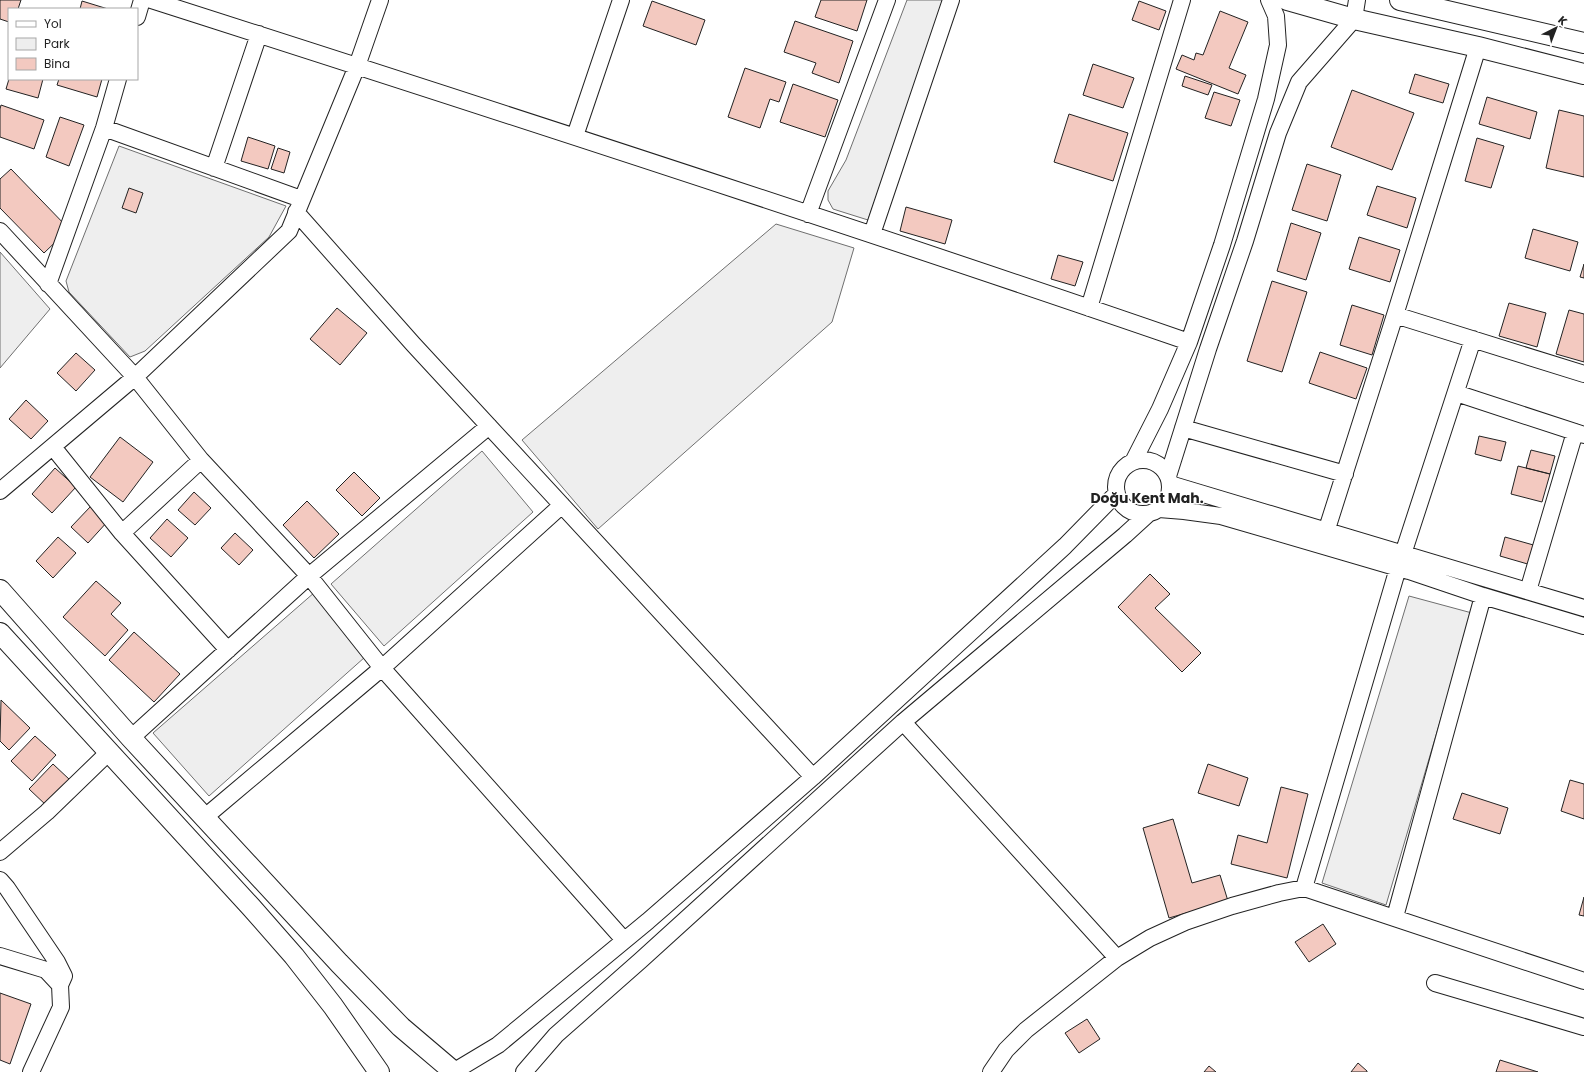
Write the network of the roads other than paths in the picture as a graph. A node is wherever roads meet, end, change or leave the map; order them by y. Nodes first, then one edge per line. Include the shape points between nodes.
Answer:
1 (142, 0) edge
2 (151, 0) edge
3 (380, 0) edge
4 (621, 0) edge
5 (887, 0) edge
6 (951, 0) edge
7 (1182, 0) edge
8 (1269, 0) edge
9 (1287, 0) edge
10 (1400, 0) edge
11 (1355, 10) edge
12 (138, 13) edge
13 (259, 34) junction
14 (1584, 43) edge
15 (1478, 47) junction
16 (357, 66) junction
17 (1584, 74) edge
18 (118, 80) edge
19 (104, 128) junction
20 (575, 136) junction
21 (214, 168) junction
22 (298, 206) junction
23 (808, 214) junction
24 (0, 233) edge
25 (872, 234) junction
26 (48, 284) junction
27 (1089, 308) junction
28 (1396, 315) junction
29 (1473, 339) junction
30 (1189, 342) junction
31 (1584, 374) edge
32 (136, 377) junction
33 (1456, 393) junction
34 (489, 426) junction
35 (1183, 428) junction
36 (1580, 433) edge
37 (53, 447) junction
38 (202, 460) junction
39 (1132, 462) junction
40 (1345, 474) junction
41 (1169, 480) junction
42 (0, 491) edge
43 (1116, 493) junction
44 (562, 505) junction
45 (1153, 512) junction
46 (1326, 532) junction
47 (122, 533) junction
48 (1401, 561) junction
49 (309, 576) junction
50 (0, 590) edge
51 (1528, 591) junction
52 (1483, 596) junction
53 (1584, 608) edge
54 (1584, 626) edge
55 (0, 633) edge
56 (228, 650) junction
57 (382, 668) junction
58 (903, 722) junction
59 (131, 738) junction
60 (109, 752) junction
61 (812, 777) junction
62 (205, 817) junction
63 (0, 852) edge
64 (0, 880) edge
65 (1304, 888) junction
66 (1395, 918) junction
67 (624, 940) junction
68 (0, 956) edge
69 (1117, 958) junction
70 (1584, 981) edge
71 (1435, 983) dead end
72 (60, 985) junction
73 (1584, 1027) edge
74 (31, 1072) edge
75 (379, 1072) edge
76 (453, 1072) edge
77 (524, 1072) edge
78 (991, 1072) edge

1 - 12 street
2 - 13 street
3 - 16 street
4 - 20 street
5 - 23 street
6 - 25 street
7 - 27 street
8 - 30 street via 1276,16 1278,45 1266,100 1222,245
9 - 11 main road
10 - 14 main road
11 - 15 main road
11 - 35 street via 1299,82 1283,120 1246,242
13 - 16 street
13 - 21 street
15 - 17 main road
15 - 28 street
16 - 20 street
16 - 22 street
18 - 19 street
19 - 21 street
19 - 26 street
20 - 23 street
21 - 22 street
22 - 32 street via 289,230
22 - 34 street via 413,344
23 - 25 street
24 - 26 street
25 - 27 street
26 - 32 street
27 - 30 street
28 - 29 street
28 - 40 street
29 - 31 street
29 - 33 street
30 - 39 street via 1160,409
32 - 37 street
32 - 38 street
33 - 36 street
33 - 48 street
34 - 44 street
34 - 49 street
35 - 40 street
35 - 41 street
36 - 51 street
37 - 42 street
37 - 47 street
38 - 47 street
38 - 49 street
39 - 41 street via 1149,460 1157,463
39 - 43 street via 1120,472
40 - 46 street
41 - 45 street via 1170,493 1167,500
41 - 46 street
43 - 45 street via 1125,507 1132,512
43 - 61 street via 1065,546
44 - 57 street
44 - 61 street
45 - 48 street via 1184,511 1221,516
45 - 58 street
46 - 48 street
47 - 56 street
48 - 51 street
48 - 52 street
48 - 65 street
49 - 56 street
49 - 57 street
50 - 59 main road
51 - 53 street
52 - 54 street
52 - 66 street
55 - 60 main road
56 - 59 street
57 - 62 street
57 - 67 street
58 - 69 street
58 - 77 street via 556,1035
59 - 62 main road
60 - 63 street via 47,812
60 - 75 main road via 294,956
61 - 67 street
62 - 76 main road via 401,1027
64 - 72 street via 57,962 64,976
65 - 66 street
65 - 69 street via 1232,906 1185,922 1150,938
66 - 70 street
67 - 76 street via 498,1045
68 - 72 street via 46,970
69 - 78 street via 1026,1030 1006,1050
71 - 73 street
72 - 74 street via 61,1007

